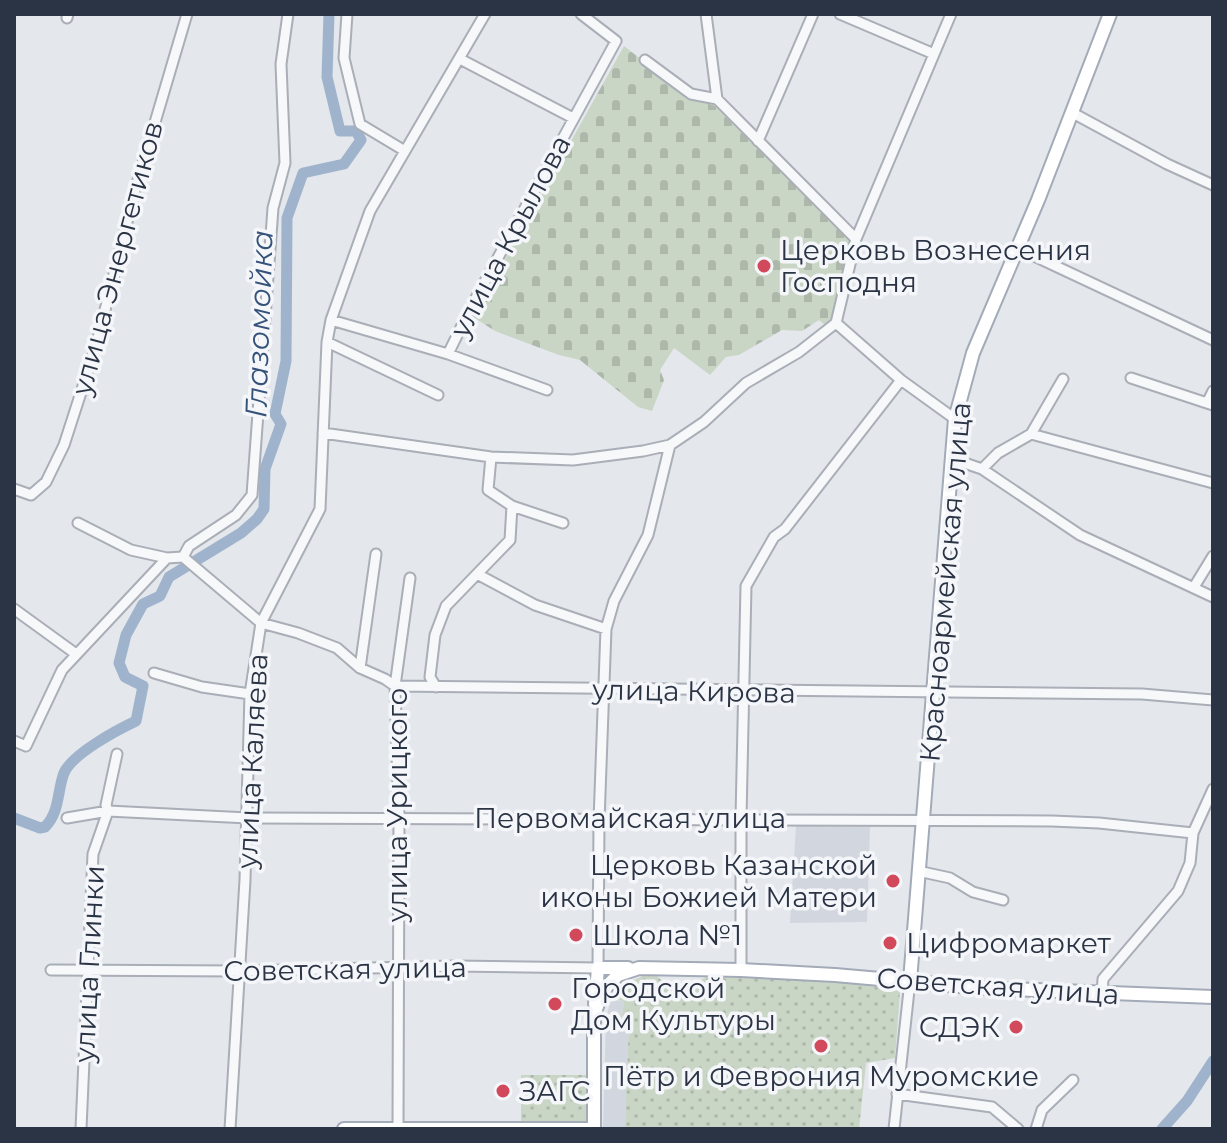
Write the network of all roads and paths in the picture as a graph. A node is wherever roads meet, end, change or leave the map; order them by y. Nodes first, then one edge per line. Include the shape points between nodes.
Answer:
1 (187, 14) edge
2 (288, 14) edge
3 (347, 14) edge
4 (485, 14) edge
5 (581, 14) edge
6 (706, 14) edge
7 (813, 14) edge
8 (840, 14) edge
9 (951, 14) edge
10 (1110, 14) edge
11 (934, 54) junction
12 (460, 59) junction
13 (645, 60) dead end
14 (717, 99) junction
15 (1071, 112) junction
16 (573, 118) junction
17 (758, 141) junction
18 (405, 151) junction
19 (1213, 185) edge
20 (856, 239) junction
21 (1017, 248) junction
22 (331, 320) junction
23 (836, 323) junction
24 (1213, 340) edge
25 (327, 342) junction
26 (448, 354) junction
27 (1131, 378) dead end
28 (1063, 379) dead end
29 (901, 380) junction
30 (547, 390) dead end
31 (1213, 391) edge
32 (438, 395) dead end
33 (1210, 404) edge
34 (955, 419) junction
35 (323, 433) junction
36 (1031, 434) junction
37 (670, 445) junction
38 (491, 457) junction
39 (953, 459) junction
40 (982, 469) junction
41 (1213, 483) edge
42 (14, 489) edge
43 (512, 506) junction
44 (78, 523) dead end
45 (563, 523) dead end
46 (376, 554) dead end
47 (1213, 556) edge
48 (183, 557) junction
49 (167, 558) junction
50 (477, 574) junction
51 (410, 578) dead end
52 (1194, 587) junction
53 (1213, 597) edge
54 (14, 609) edge
55 (261, 623) junction
56 (606, 629) junction
57 (76, 654) junction
58 (360, 668) junction
59 (154, 673) dead end
60 (395, 686) junction
61 (436, 687) junction
62 (603, 690) junction
63 (743, 691) junction
64 (932, 693) junction
65 (250, 694) junction
66 (1213, 700) edge
67 (14, 741) edge
68 (117, 754) dead end
69 (1213, 789) edge
70 (108, 811) junction
71 (399, 817) junction
72 (67, 818) dead end
73 (248, 818) junction
74 (741, 818) junction
75 (923, 820) junction
76 (599, 821) junction
77 (1193, 833) junction
78 (918, 871) junction
79 (1003, 900) dead end
80 (397, 967) junction
81 (598, 968) junction
82 (639, 968) junction
83 (51, 970) dead end
84 (741, 970) junction
85 (240, 971) junction
86 (88, 972) junction
87 (910, 981) junction
88 (1102, 994) junction
89 (1213, 997) edge
90 (594, 1016) junction
91 (1073, 1080) dead end
92 (897, 1094) junction
93 (398, 1128) edge
94 (81, 1129) edge
95 (230, 1129) edge
96 (344, 1129) edge
97 (593, 1129) edge
98 (894, 1129) edge
99 (1018, 1129) edge
100 (1036, 1129) edge

1 - 42 street, улица Энергетиков via 64,445 46,482 31,495
2 - 48 street via 281,64 285,163 273,208 252,495 236,515 189,546
3 - 18 street via 344,58 360,124
4 - 12 street, улица Каляева
5 - 16 street, улица Крылова via 616,41
6 - 14 street
7 - 17 street
8 - 11 street
9 - 11 street
10 - 15 main road, Красноармейская улица
11 - 20 street
12 - 16 street, улица Крылова
12 - 18 street, улица Каляева
13 - 14 street via 691,94
14 - 17 street
15 - 19 street
15 - 21 main road, Красноармейская улица
16 - 26 street, улица Крылова
17 - 20 street
18 - 22 street, улица Каляева via 370,211
20 - 23 street
21 - 24 street
21 - 34 main road, Красноармейская улица via 973,353
22 - 25 street, улица Каляева
22 - 26 street
23 - 29 street
23 - 37 street via 746,383
25 - 32 street
25 - 35 street, улица Каляева
26 - 30 street
27 - 33 street
28 - 36 street
29 - 34 street
29 - 63 street via 774,537 746,586
31 - 33 street
34 - 39 main road, Красноармейская улица
35 - 38 street
35 - 55 street, улица Каляева via 320,509
36 - 40 street
36 - 41 street
37 - 38 street via 573,460
37 - 56 street via 648,535 614,601
38 - 43 street via 488,490
39 - 40 street
39 - 64 main road, Красноармейская улица
40 - 52 street via 1080,535
43 - 45 street
43 - 50 street via 510,540
44 - 49 street via 131,550
46 - 58 street
47 - 52 street
48 - 49 street
48 - 55 street, улица Кирова
49 - 57 street
50 - 56 street via 535,605
50 - 61 street via 446,606 435,635 430,677
51 - 60 street, улица Урицкого
52 - 53 street
54 - 57 street
55 - 58 street, улица Кирова via 337,648
55 - 65 street, улица Каляева
56 - 62 street
57 - 67 street via 62,670 26,746
58 - 60 street, улица Кирова
59 - 65 street
60 - 61 street, улица Кирова
60 - 71 street, улица Урицкого
61 - 62 street, улица Кирова
62 - 63 street, улица Кирова
62 - 76 street
63 - 64 street, улица Кирова
63 - 74 street
64 - 66 street, улица Кирова via 1142,694
64 - 75 main road, Красноармейская улица
65 - 73 street, улица Каляева
68 - 70 street, улица Глинки
69 - 77 street
70 - 72 street, Первомайская улица
70 - 73 street, Первомайская улица
70 - 86 street, улица Глинки via 93,854
71 - 73 street, Первомайская улица
71 - 76 street, Первомайская улица
71 - 80 street, улица Урицкого
73 - 85 street, улица Каляева
74 - 75 street, Первомайская улица
74 - 76 street, Первомайская улица
74 - 84 street
75 - 77 street, Первомайская улица via 1099,823
75 - 78 main road, Красноармейская улица
76 - 81 street
77 - 88 street via 1190,863 1178,891 1103,979
78 - 79 street
78 - 87 main road, Красноармейская улица
80 - 81 street, Советская улица
80 - 85 street, Советская улица
80 - 93 street, улица Урицкого
81 - 82 main road, Советская улица
81 - 90 main road
82 - 84 main road, Советская улица
82 - 90 main road, Советская улица via 618,975
83 - 86 street, Советская улица
84 - 87 main road, Советская улица
85 - 86 street, Советская улица
85 - 95 street, улица Каляева
86 - 94 street, улица Глинки
87 - 88 main road, Советская улица
87 - 92 street, Красноармейская улица
88 - 89 main road, Советская улица
90 - 97 main road
91 - 100 street via 1042,1110
92 - 98 street, Красноармейская улица
92 - 99 street via 992,1107
93 - 96 main road
93 - 97 main road

